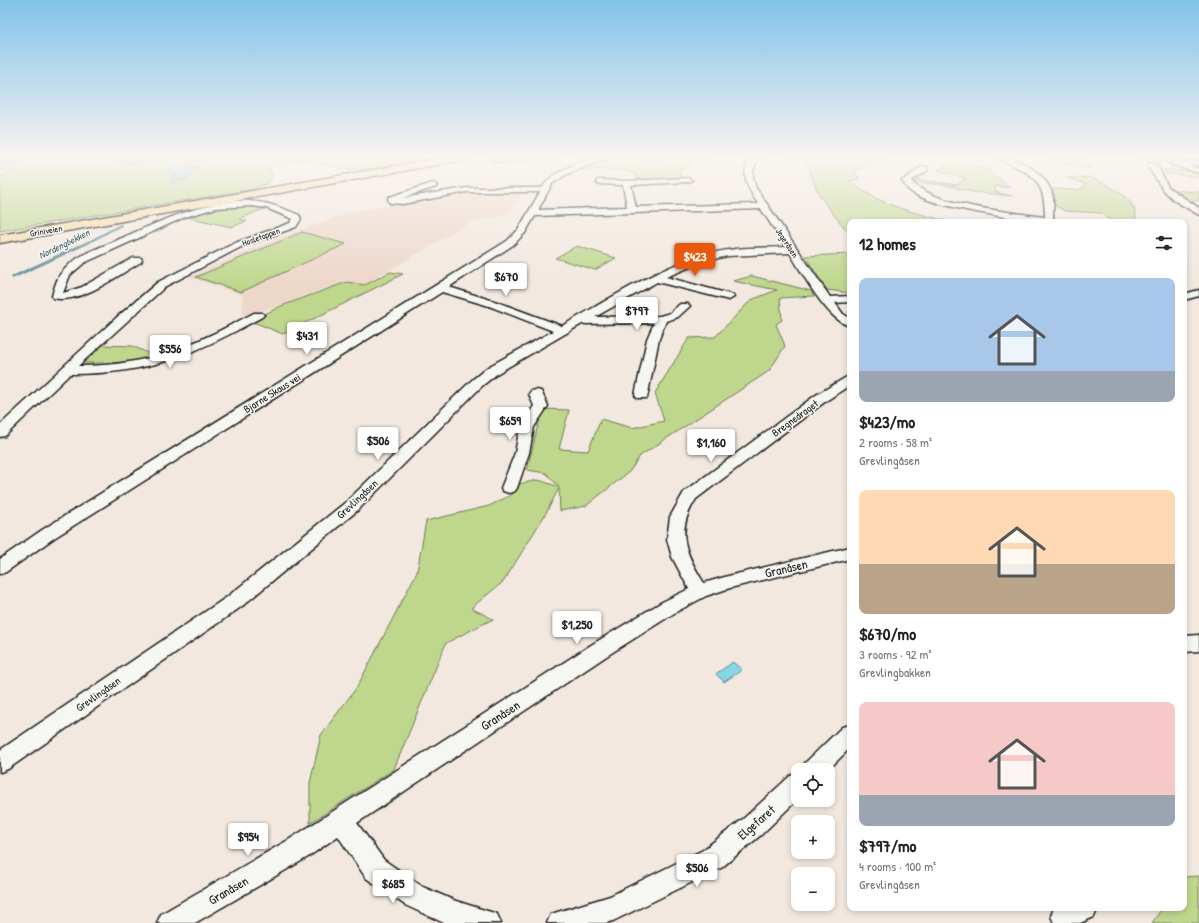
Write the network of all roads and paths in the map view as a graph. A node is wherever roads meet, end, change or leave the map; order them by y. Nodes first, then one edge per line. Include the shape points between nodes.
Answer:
1 (226, 199) edge
2 (392, 199) edge
3 (413, 199) edge
4 (539, 199) edge
5 (630, 199) edge
6 (759, 199) edge
7 (936, 199) edge
8 (1048, 199) edge
9 (1179, 199) edge
10 (762, 206) junction
11 (632, 209) junction
12 (1199, 212) edge
13 (532, 213) junction
14 (1040, 219) edge
15 (1051, 219) edge
16 (0, 239) edge
17 (792, 250) junction
18 (137, 260) dead end
19 (656, 278) junction
20 (441, 288) junction
21 (1199, 293) edge
22 (729, 297) dead end
23 (1187, 297) edge
24 (847, 299) edge
25 (825, 300) junction
26 (684, 306) dead end
27 (258, 315) dead end
28 (661, 319) junction
29 (578, 321) junction
30 (847, 321) edge
31 (561, 330) junction
32 (68, 370) junction
33 (847, 381) edge
34 (536, 394) dead end
35 (642, 395) dead end
36 (0, 433) edge
37 (510, 488) dead end
38 (847, 554) edge
39 (0, 568) edge
40 (700, 592) junction
41 (1199, 643) edge
42 (1187, 644) edge
43 (847, 737) edge
44 (0, 762) edge
45 (820, 763) edge
46 (791, 791) edge
47 (341, 821) junction
48 (170, 923) edge
49 (488, 923) edge
50 (560, 923) edge

1 - 16 main road, Griniveien
2 - 3 street
4 - 13 street, Bjarne Skaus vei
5 - 11 street
6 - 10 street, Jegeråsen
7 - 14 street
8 - 15 street
9 - 12 street
10 - 11 street
10 - 17 street, Jegeråsen
11 - 13 street
13 - 20 street, Bjarne Skaus vei via 522,231 510,243
17 - 19 street, Grevlingåsen via 728,253 702,259
17 - 25 street, Jegeråsen
18 - 32 street, Hosletoppen via 75,295 57,296 62,279 70,269 84,259 180,214 254,203 264,204 296,217 293,225 238,245 162,284
19 - 22 street
19 - 29 street, Grevlingåsen
20 - 31 street via 493,304
20 - 39 street, Bjarne Skaus vei via 48,534
21 - 23 street
24 - 25 street
25 - 30 street, Jegeråsen
26 - 28 street via 674,315
27 - 32 street via 198,346 166,358 118,368
28 - 29 street
28 - 35 street via 653,339
29 - 31 street, Grevlingåsen
31 - 44 street, Grevlingåsen via 493,370 477,383 352,506 234,602
32 - 36 street, Hosletoppen
33 - 40 street, Bregnedraget via 690,496 677,519 675,536 678,550
34 - 37 street via 541,406 527,427 522,454
38 - 40 street, Granåsen via 762,573
40 - 47 street, Granåsen via 669,607 598,651
41 - 42 street
43 - 45 street
46 - 50 street, Elgefaret via 752,827 712,859 613,908
47 - 48 street, Granåsen
47 - 49 street via 375,869 414,896 451,913

